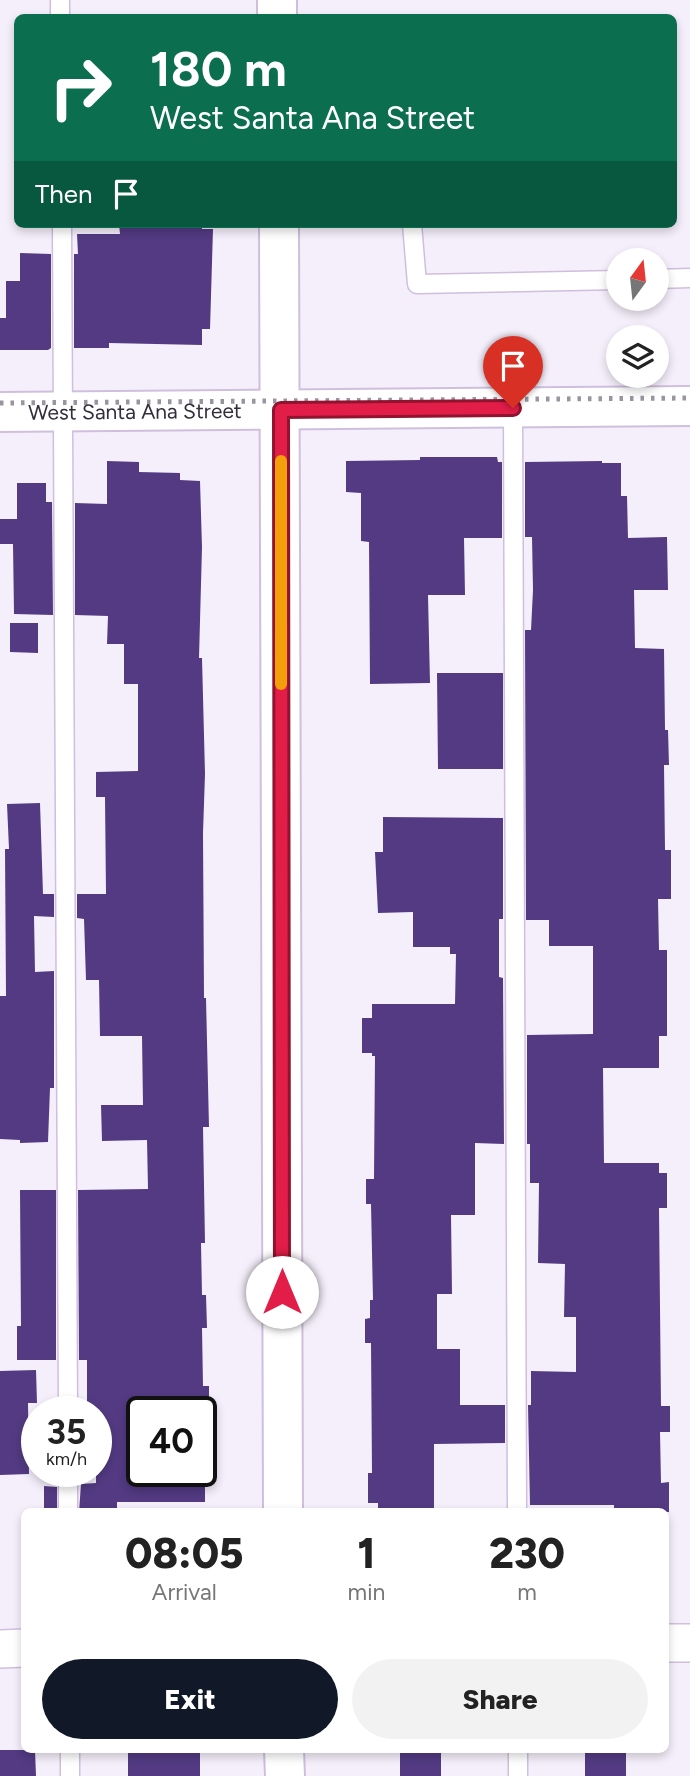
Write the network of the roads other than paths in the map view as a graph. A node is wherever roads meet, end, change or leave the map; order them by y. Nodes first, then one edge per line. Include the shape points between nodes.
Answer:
1 (62, 228) edge
2 (279, 228) edge
3 (412, 228) edge
4 (690, 278) edge
5 (606, 279) edge
6 (669, 279) edge
7 (690, 406) edge
8 (513, 408) junction
9 (281, 410) junction
10 (62, 411) junction
11 (0, 412) edge
12 (68, 1396) edge
13 (68, 1487) edge
14 (68, 1508) edge
15 (282, 1508) edge
16 (517, 1508) edge
17 (669, 1643) edge
18 (690, 1643) edge
19 (21, 1648) edge
20 (0, 1649) edge
21 (70, 1753) edge
22 (284, 1753) edge
23 (518, 1753) edge
24 (70, 1776) edge
25 (285, 1776) edge
26 (519, 1776) edge

1 - 10 lane
2 - 9 street
3 - 5 lane via 417,284
4 - 6 lane
7 - 8 street, West Santa Ana Street
8 - 9 street, West Santa Ana Street
8 - 16 lane
9 - 10 street, West Santa Ana Street
9 - 15 street
10 - 11 street, West Santa Ana Street
10 - 12 lane
13 - 14 lane
17 - 18 street
19 - 20 street
21 - 24 lane
22 - 25 street
23 - 26 lane

